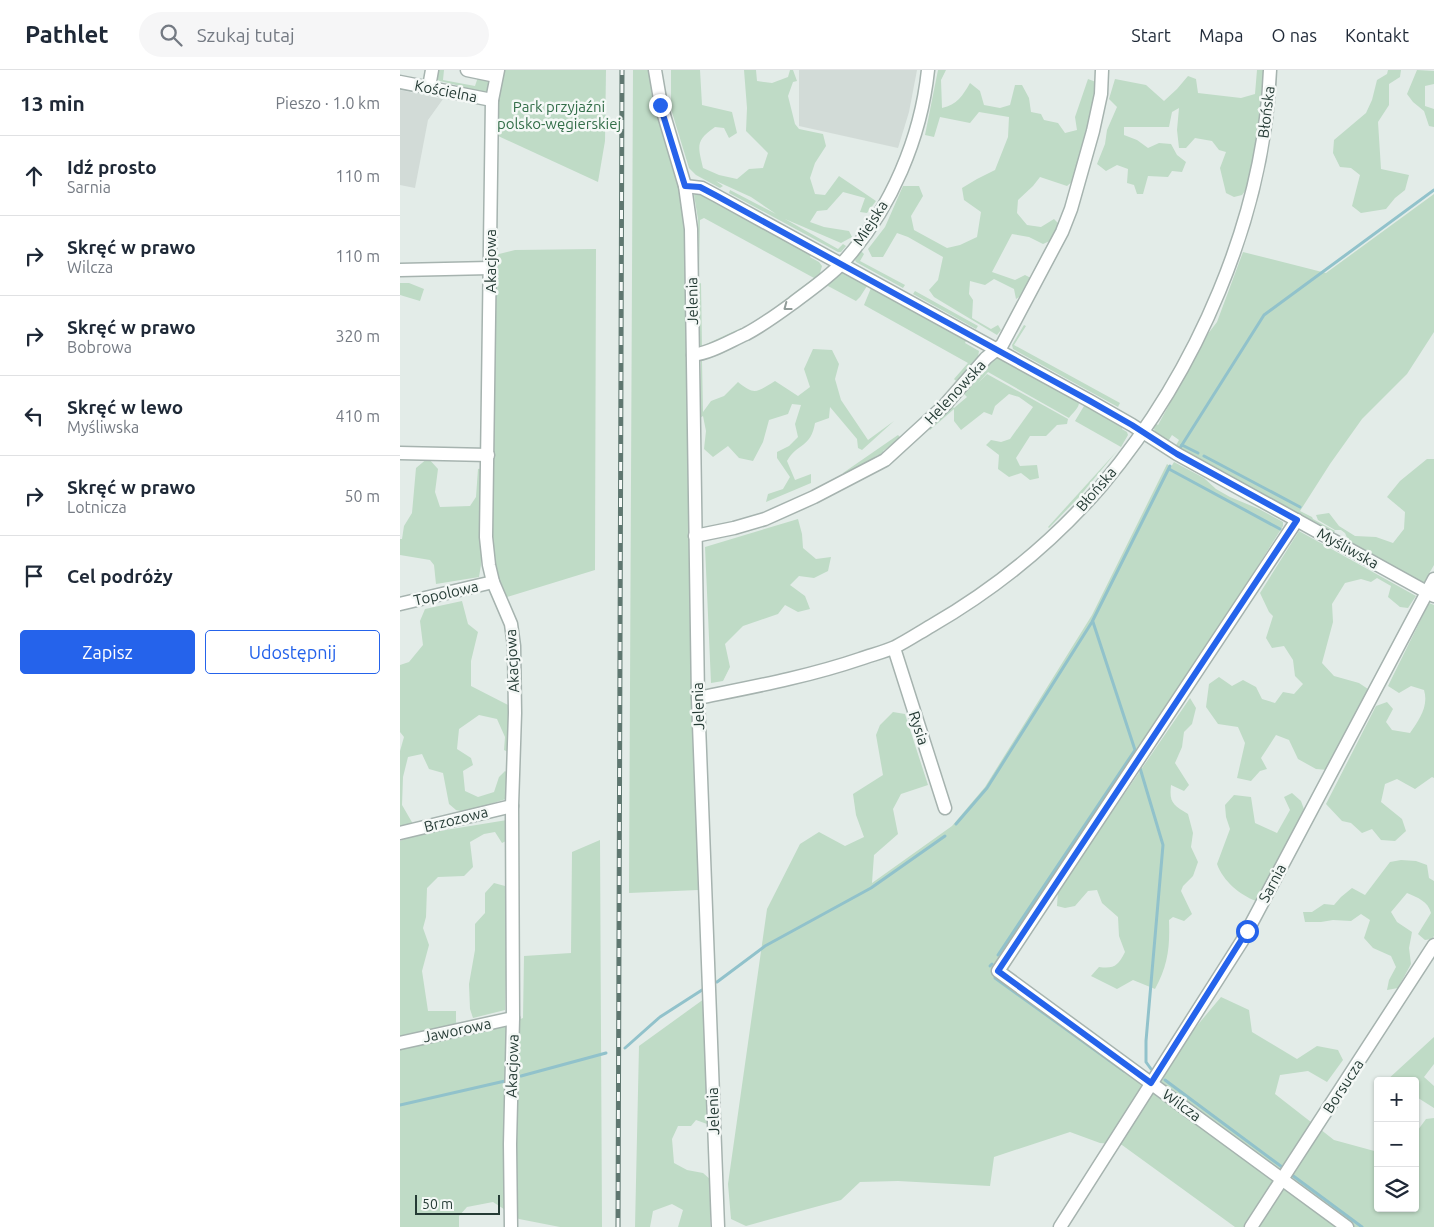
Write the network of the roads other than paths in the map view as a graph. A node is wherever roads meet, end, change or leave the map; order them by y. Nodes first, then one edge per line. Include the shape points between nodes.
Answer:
1 (432, 70) edge
2 (467, 70) edge
3 (655, 70) edge
4 (928, 70) edge
5 (1102, 70) edge
6 (1270, 70) edge
7 (497, 73) edge
8 (400, 82) edge
9 (429, 87) junction
10 (492, 100) junction
11 (685, 186) junction
12 (841, 264) junction
13 (490, 268) junction
14 (400, 270) edge
15 (996, 350) junction
16 (693, 355) junction
17 (1143, 432) junction
18 (400, 453) edge
19 (488, 455) junction
20 (1297, 520) junction
21 (695, 536) junction
22 (1434, 579) edge
23 (493, 582) junction
24 (1430, 593) edge
25 (400, 604) edge
26 (894, 648) junction
27 (698, 698) junction
28 (512, 806) junction
29 (945, 808) dead end
30 (400, 833) edge
31 (1434, 945) edge
32 (513, 1018) junction
33 (400, 1042) edge
34 (1151, 1083) junction
35 (1282, 1179) junction
36 (511, 1227) edge
37 (718, 1227) edge
38 (1060, 1227) edge
39 (1251, 1227) edge
40 (1347, 1227) edge

1 - 9 street
2 - 7 street
3 - 11 street, Jelenia via 660,105
4 - 12 street, Miejska via 916,130 895,183 875,219
5 - 15 street, Helenowska via 1101,94 1093,131 1071,209 1011,329
6 - 17 street, Błońska via 1264,135 1253,190 1234,255 1205,323
7 - 10 street, Akacjowa
8 - 9 street, Kościelna
9 - 10 street, Kościelna
10 - 13 street, Akacjowa
11 - 12 street, Myśliwska via 703,188
11 - 16 street, Jelenia via 691,229
12 - 15 street, Myśliwska
12 -> 16 street, Miejska via 771,319 735,339
13 - 14 street
13 - 19 street, Akacjowa
15 - 17 street, Myśliwska
15 - 21 street, Helenowska via 944,406 884,460 765,519
16 - 21 street, Jelenia
17 - 20 street, Myśliwska
17 - 26 street, Błońska via 1102,484 1059,530 1011,573 958,610
18 - 19 street
19 - 23 street, Akacjowa via 486,537
20 - 24 street, Myśliwska
20 - 34 street, Wilcza via 998,971
21 - 27 street, Jelenia
22 - 24 street, Sarnia
23 - 25 street, Topolowa
23 - 28 street, Akacjowa via 511,624 514,646
24 - 34 street, Sarnia via 1242,941
26 - 27 street, Błońska via 823,672
26 - 29 street, Rysia
27 - 37 street, Jelenia
28 - 30 street, Brzozowa
28 - 32 street, Akacjowa
31 - 35 street, Borsucza
32 - 33 street, Jaworowa
32 - 36 street, Akacjowa
34 - 35 street, Wilcza
34 - 38 street, Sarnia
35 - 39 street, Borsucza
35 - 40 street, Wilcza

